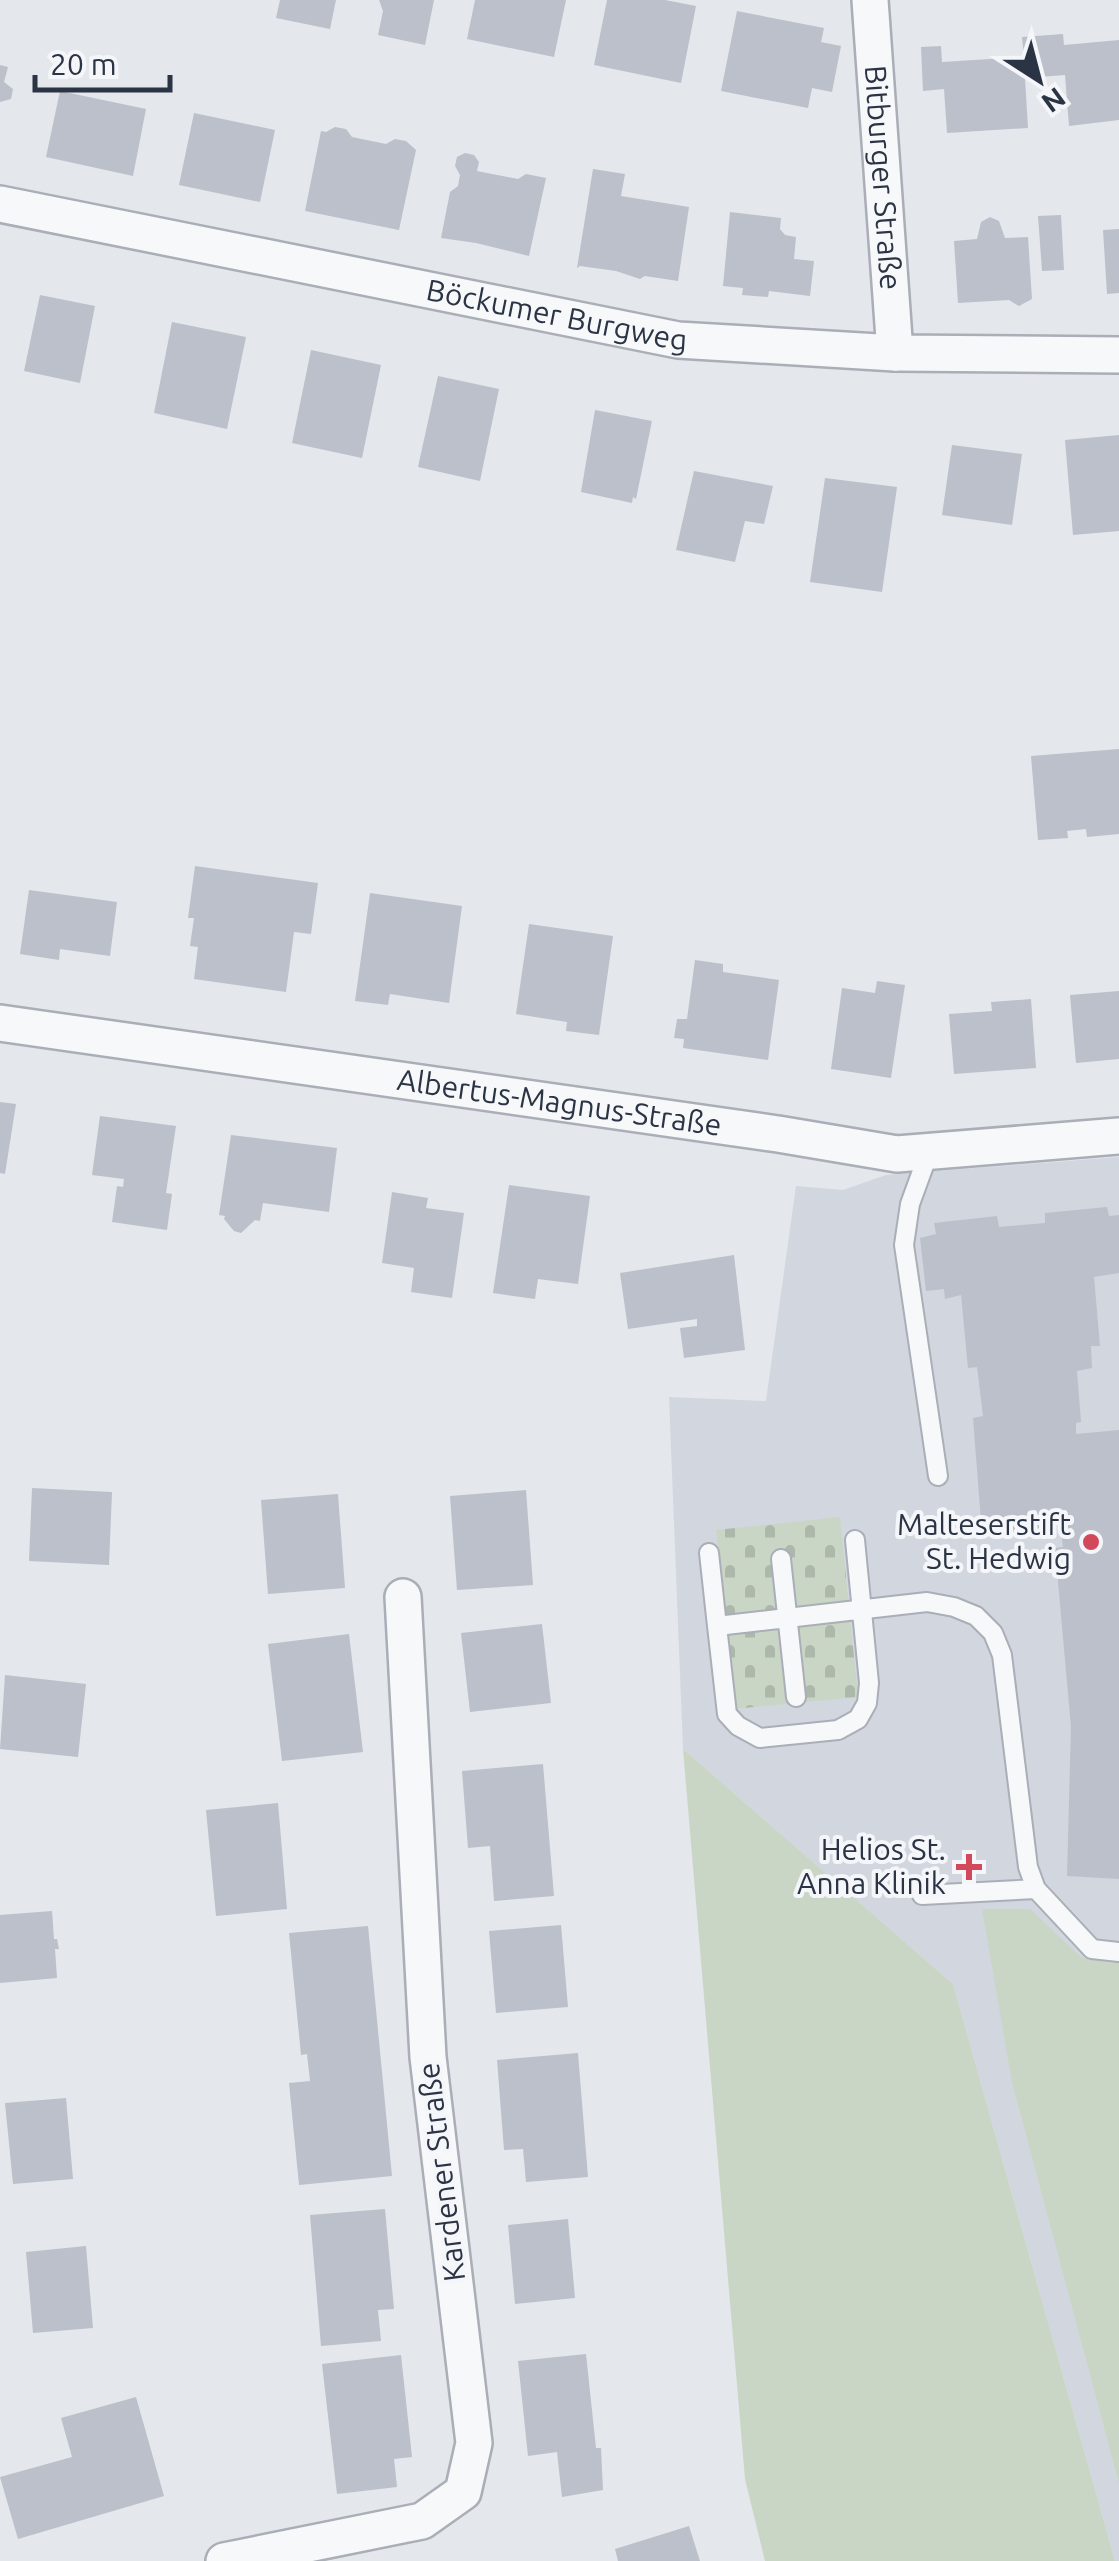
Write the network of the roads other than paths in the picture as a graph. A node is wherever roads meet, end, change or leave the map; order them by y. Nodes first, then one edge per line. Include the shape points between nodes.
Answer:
1 (870, 0) edge
2 (0, 204) edge
3 (895, 353) junction
4 (1119, 355) edge
5 (0, 1023) edge
6 (1119, 1136) edge
7 (928, 1152) junction
8 (938, 1476) dead end
9 (855, 1540) dead end
10 (709, 1554) dead end
11 (781, 1559) dead end
12 (402, 1598) dead end
13 (862, 1610) junction
14 (787, 1619) junction
15 (717, 1626) junction
16 (796, 1697) dead end
17 (1036, 1888) junction
18 (922, 1895) dead end
19 (1119, 1952) edge
20 (224, 2561) edge

1 - 3 street, Bitburger Straße
2 - 3 street, Böckumer Burgweg via 678,340
3 - 4 street, Böckumer Burgweg
5 - 7 street, Albertus-Magnus-Straße via 896,1154
6 - 7 street, Albertus-Magnus-Straße
7 - 8 lane via 904,1245
9 - 13 lane
10 - 15 lane
11 - 14 lane
12 - 20 street, Kardener Straße via 428,2057 474,2443 463,2492 422,2520
13 - 14 lane
13 - 15 lane via 867,1703 858,1720 838,1730 760,1738 738,1726 727,1714
13 - 17 lane via 928,1602 976,1616 993,1633 1002,1655
14 - 15 lane
14 - 16 lane
17 - 18 lane
17 - 19 lane via 1092,1949

